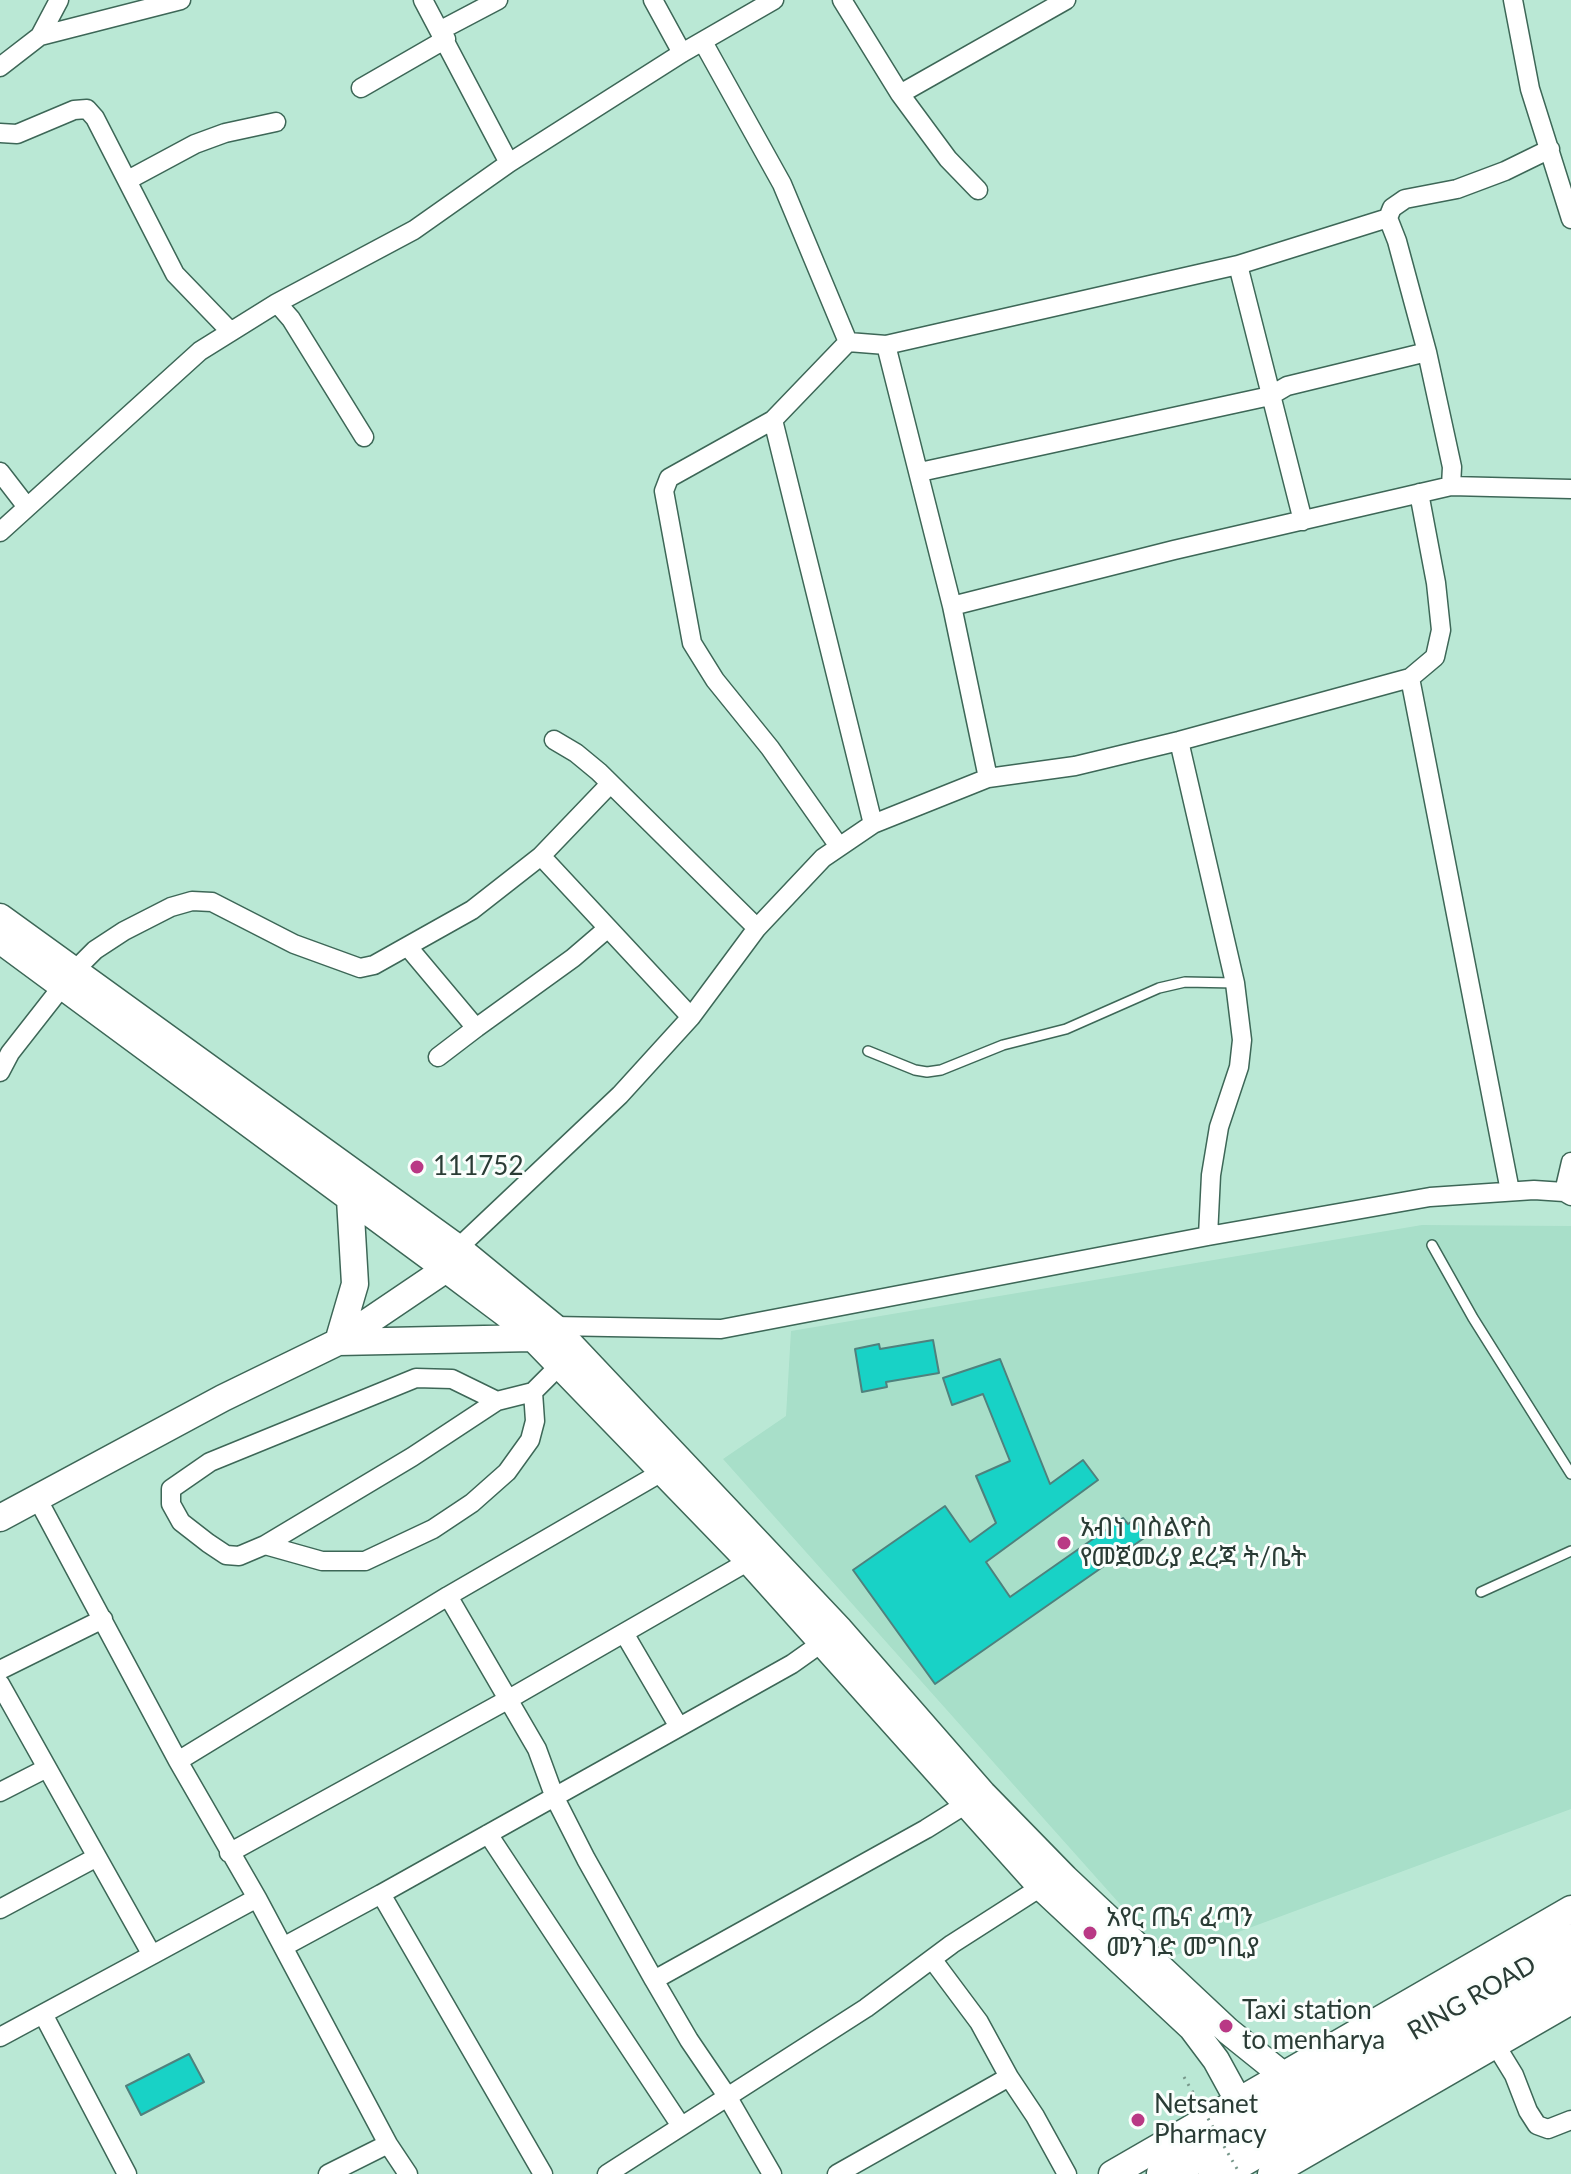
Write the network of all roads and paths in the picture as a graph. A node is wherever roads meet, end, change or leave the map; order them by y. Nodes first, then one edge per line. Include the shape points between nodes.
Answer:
1 (59, 0) edge
2 (181, 0) edge
3 (423, 0) edge
4 (498, 0) edge
5 (653, 0) edge
6 (774, 0) edge
7 (842, 0) edge
8 (1066, 0) edge
9 (1515, 9) edge
10 (443, 35) junction
11 (40, 36) junction
12 (703, 42) junction
13 (682, 53) junction
14 (0, 67) edge
15 (361, 88) dead end
16 (900, 94) junction
17 (276, 122) dead end
18 (0, 133) edge
19 (1550, 149) junction
20 (509, 163) junction
21 (128, 180) junction
22 (978, 190) dead end
23 (1388, 218) junction
24 (1571, 219) edge
25 (1238, 265) junction
26 (277, 303) junction
27 (230, 331) junction
28 (848, 342) junction
29 (886, 345) junction
30 (1427, 352) junction
31 (1270, 396) junction
32 (773, 420) junction
33 (364, 437) dead end
34 (920, 472) junction
35 (0, 474) edge
36 (1451, 486) junction
37 (1571, 489) edge
38 (1419, 493) junction
39 (27, 507) junction
40 (1303, 521) junction
41 (0, 532) edge
42 (952, 606) junction
43 (1410, 678) junction
44 (554, 740) dead end
45 (1179, 741) junction
46 (988, 778) junction
47 (610, 784) junction
48 (873, 824) junction
49 (838, 845) junction
50 (541, 856) junction
51 (0, 917) edge
52 (608, 928) junction
53 (757, 928) junction
54 (0, 940) edge
55 (408, 947) junction
56 (69, 978) junction
57 (1235, 983) junction
58 (691, 1017) junction
59 (476, 1028) junction
60 (868, 1051) dead end
61 (438, 1057) dead end
62 (0, 1072) edge
63 (1571, 1162) edge
64 (1510, 1191) junction
65 (1567, 1194) edge
66 (350, 1199) junction
67 (1208, 1236) junction
68 (1432, 1245) dead end
69 (452, 1258) junction
70 (543, 1332) junction
71 (338, 1342) junction
72 (559, 1366) junction
73 (533, 1392) junction
74 (497, 1401) junction
75 (662, 1472) junction
76 (1571, 1474) edge
77 (37, 1498) junction
78 (0, 1518) edge
79 (265, 1545) junction
80 (1571, 1551) edge
81 (749, 1561) junction
82 (1481, 1592) dead end
83 (448, 1596) junction
84 (103, 1619) junction
85 (624, 1633) junction
86 (830, 1637) junction
87 (0, 1670) edge
88 (0, 1684) edge
89 (509, 1699) junction
90 (679, 1727) junction
91 (178, 1761) junction
92 (47, 1768) junction
93 (0, 1792) edge
94 (555, 1798) junction
95 (966, 1804) junction
96 (488, 1834) junction
97 (229, 1853) junction
98 (97, 1857) junction
99 (1041, 1887) junction
100 (381, 1894) junction
101 (257, 1898) junction
102 (0, 1909) edge
103 (1571, 1909) edge
104 (1571, 1941) edge
105 (283, 1947) junction
106 (152, 1955) junction
107 (932, 1959) junction
108 (1571, 1970) edge
109 (654, 1980) junction
110 (1571, 2001) edge
111 (43, 2014) junction
112 (0, 2037) edge
113 (1495, 2044) junction
114 (1284, 2076) junction
115 (1009, 2077) junction
116 (1184, 2077) dead end
117 (727, 2096) junction
118 (1239, 2102) junction
119 (1571, 2120) edge
120 (681, 2126) junction
121 (388, 2144) junction
122 (1276, 2173) edge
123 (127, 2174) edge
124 (328, 2174) edge
125 (408, 2174) edge
126 (543, 2174) edge
127 (607, 2174) edge
128 (772, 2174) edge
129 (837, 2174) edge
130 (1067, 2174) edge
131 (1112, 2174) edge
132 (1164, 2174) edge
133 (1216, 2174) edge
134 (1240, 2174) edge

1 - 11 street
2 - 11 street
3 - 10 street
4 - 10 street
5 - 13 street
6 - 12 street
7 - 16 street
8 - 16 street
9 - 19 street via 1530,89
10 - 15 street
10 - 20 street
11 - 14 street
12 - 13 street
12 - 28 street via 782,184
13 - 20 street
16 - 22 street
17 - 21 street via 195,144
18 - 21 street via 17,134 87,109
19 - 23 street via 1457,189 1405,199
19 - 24 street
20 - 26 street via 414,230
21 - 27 street via 175,274
23 - 25 street
23 - 30 street
25 - 29 street
25 - 31 street
26 - 27 street
26 - 33 street
27 - 39 street via 200,351
28 - 29 street
28 - 32 street
29 - 34 street
30 - 31 street via 1287,386
30 - 36 street via 1452,467
31 - 34 street
31 - 40 street
32 - 48 street
32 - 49 street via 669,478 664,491 692,643
34 - 42 street
35 - 39 street
36 - 37 street
36 - 38 street
38 - 40 street
38 - 43 street via 1441,630 1435,657
39 - 41 street
40 - 42 street
42 - 46 street
43 - 45 street
43 - 64 street
44 - 47 street
45 - 46 street via 1075,766
45 - 57 street
46 - 48 street
47 - 50 street
47 - 53 street
48 - 49 street
49 - 53 street
50 - 52 street
50 - 55 street via 472,910
51 - 56 street
52 - 58 street
52 - 59 street
53 - 58 street
54 - 56 street
55 - 56 street via 360,968 294,944 212,902 192,901 124,931 95,950
55 - 59 street
56 - 62 street
56 - 66 street
56 - 69 street
57 - 60 lane via 1185,982 1159,988 1066,1029 1003,1045 941,1070 915,1070
57 - 67 street via 1241,1054 1219,1127
58 - 69 street via 620,1095
59 - 61 street
63 - 65 street
64 - 65 street
64 - 67 street via 1430,1197
66 - 69 street
66 - 71 street via 355,1284
67 - 70 street via 721,1329
68 - 76 lane
69 - 70 street via 510,1317
69 - 71 street
70 - 71 street
70 - 72 street
70 - 86 street
71 - 77 street
72 - 73 street
72 - 75 street
73 - 74 street
73 - 79 street via 530,1440 507,1472 433,1529 365,1561 322,1561
74 - 79 street
74 - 79 street via 452,1379 416,1378 210,1462 171,1489 171,1504 181,1522 226,1555 239,1556
75 - 81 street
75 - 83 street
77 - 78 street
77 - 84 street
80 - 82 lane
81 - 85 street
81 - 86 street
83 - 89 street
83 - 91 street
84 - 87 street
84 - 91 street
85 - 89 street
85 - 90 street
86 - 90 street
86 - 95 street
86 - 114 street via 1065,1878 1228,2031
88 - 92 street
89 - 94 street via 537,1749
89 - 97 street
90 - 94 street
91 - 97 street
92 - 93 street
92 - 98 street
94 - 96 street
94 - 109 street
95 - 99 street
95 - 109 street
96 - 100 street
96 - 120 street
97 - 101 street
98 - 102 street
98 - 106 street
99 - 107 street
99 - 118 street via 1192,2028
100 - 105 street
100 - 126 street
101 - 105 street
101 - 106 street
103 - 114 street
104 - 132 highway, RING ROAD
105 - 121 street
106 - 111 street
107 - 115 street via 979,2022
107 - 117 street via 866,2008
108 - 133 highway, RING ROAD
109 - 117 street
110 - 113 street
111 - 112 street
111 - 123 street
113 - 119 street via 1537,2125 1548,2129
113 - 122 street
114 - 118 street
115 - 129 street
115 - 130 street
116 - 134 path, bridge
117 - 120 street
117 - 128 street
118 - 131 street
120 - 127 street
121 - 124 street
121 - 125 street

